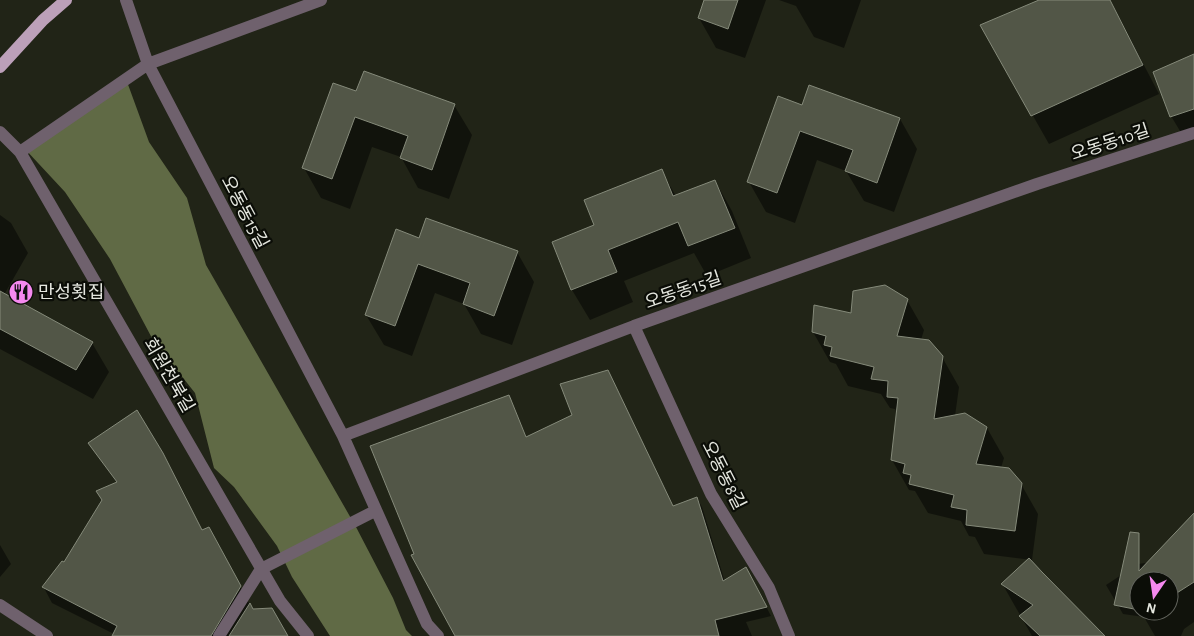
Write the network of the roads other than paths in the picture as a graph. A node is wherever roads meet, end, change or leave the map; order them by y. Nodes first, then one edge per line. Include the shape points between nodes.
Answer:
1 (66, 0) edge
2 (126, 0) edge
3 (321, 0) edge
4 (148, 64) junction
5 (0, 66) edge
6 (0, 132) edge
7 (1194, 133) edge
8 (20, 152) junction
9 (1037, 184) joint
10 (634, 326) junction
11 (343, 436) junction
12 (375, 510) junction
13 (261, 569) junction
14 (0, 605) edge
15 (47, 636) edge
16 (219, 636) edge
17 (308, 636) edge
18 (438, 636) edge
19 (789, 636) edge

1 - 5 main road
2 - 4 street, 오동동15길
3 - 4 street
4 - 8 street
4 - 11 street, 오동동15길
6 - 8 street, 회원천북길
7 - 9 street, 오동동10길
8 - 13 street, 회원천북길
9 - 10 street, 오동동15길
10 - 11 street, 오동동15길
10 - 19 street, 오동동8길 via 711,494 769,588
11 - 12 street, 오동동15길
12 - 13 street
12 - 18 street, 오동동15길 via 426,624
13 - 16 street
13 - 17 street, 회원천북길 via 280,601
14 - 15 street

